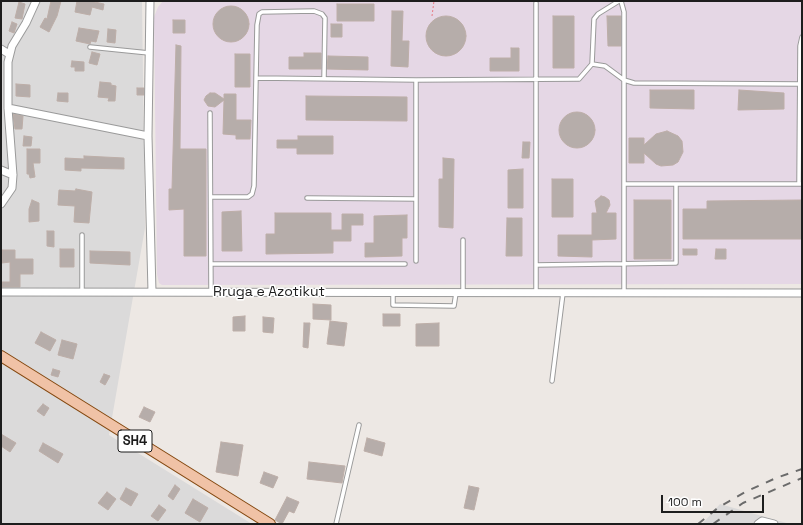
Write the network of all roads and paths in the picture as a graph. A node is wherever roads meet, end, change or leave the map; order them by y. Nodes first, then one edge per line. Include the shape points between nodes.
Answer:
1 (36, 1) edge
2 (150, 1) edge
3 (434, 1) edge
4 (620, 1) edge
5 (536, 3) dead end
6 (432, 16) dead end
7 (802, 37) edge
8 (90, 47) dead end
9 (1, 49) edge
10 (149, 53) junction
11 (9, 54) junction
12 (592, 64) junction
13 (257, 78) junction
14 (324, 78) junction
15 (536, 79) junction
16 (416, 80) junction
17 (624, 80) junction
18 (800, 84) junction
19 (8, 108) junction
20 (210, 113) dead end
21 (148, 136) junction
22 (1, 170) edge
23 (13, 175) junction
24 (624, 184) junction
25 (676, 184) junction
26 (800, 184) edge
27 (211, 197) junction
28 (307, 198) dead end
29 (416, 199) junction
30 (1, 204) edge
31 (82, 235) dead end
32 (463, 240) dead end
33 (416, 260) dead end
34 (211, 264) junction
35 (405, 264) dead end
36 (624, 264) junction
37 (536, 265) junction
38 (1, 292) edge
39 (82, 292) junction
40 (152, 292) junction
41 (211, 292) junction
42 (393, 292) junction
43 (459, 292) junction
44 (536, 292) junction
45 (563, 292) junction
46 (624, 292) junction
47 (802, 293) edge
48 (1, 356) edge
49 (552, 381) dead end
50 (359, 425) dead end
51 (270, 524) edge
52 (336, 524) edge
53 (758, 524) edge
54 (774, 524) edge

1 - 11 street
2 - 10 street
3 - 6 path
4 - 12 lane via 594,19
4 - 17 lane via 624,12
5 - 15 lane
7 - 18 lane
8 - 10 lane
9 - 11 street
10 - 21 street
11 - 19 street
12 - 15 lane via 579,79
12 - 17 lane via 605,66
13 - 14 lane
13 - 14 lane via 259,14 314,11 319,12 324,18
13 - 27 lane via 256,175 252,194 242,198
14 - 16 lane
15 - 16 lane
15 - 37 lane
16 - 29 lane
17 - 18 lane via 634,83
17 - 24 lane
18 - 26 lane
19 - 21 street
19 - 23 street
20 - 27 lane
21 - 40 street
22 - 23 street
23 - 30 street via 12,188
24 - 25 lane
24 - 36 lane
25 - 26 lane
25 - 36 lane via 676,263
27 - 34 lane
28 - 29 lane
29 - 33 lane
31 - 39 lane
32 - 43 lane
34 - 35 lane
34 - 41 lane
36 - 37 lane
36 - 46 lane
37 - 44 lane
38 - 39 street, Rruga e Azotikut
39 - 40 street, Rruga e Azotikut
40 - 41 street, Rruga e Azotikut
41 - 42 street, Rruga e Azotikut
42 - 43 street, Rruga e Azotikut
42 - 43 lane via 393,305 454,306
43 - 44 street, Rruga e Azotikut
44 - 45 street, Rruga e Azotikut
45 - 46 street, Rruga e Azotikut
45 - 49 lane
46 - 47 street, Rruga e Azotikut
48 - 51 main road, SH4
50 - 52 lane
53 - 54 street via 762,521

